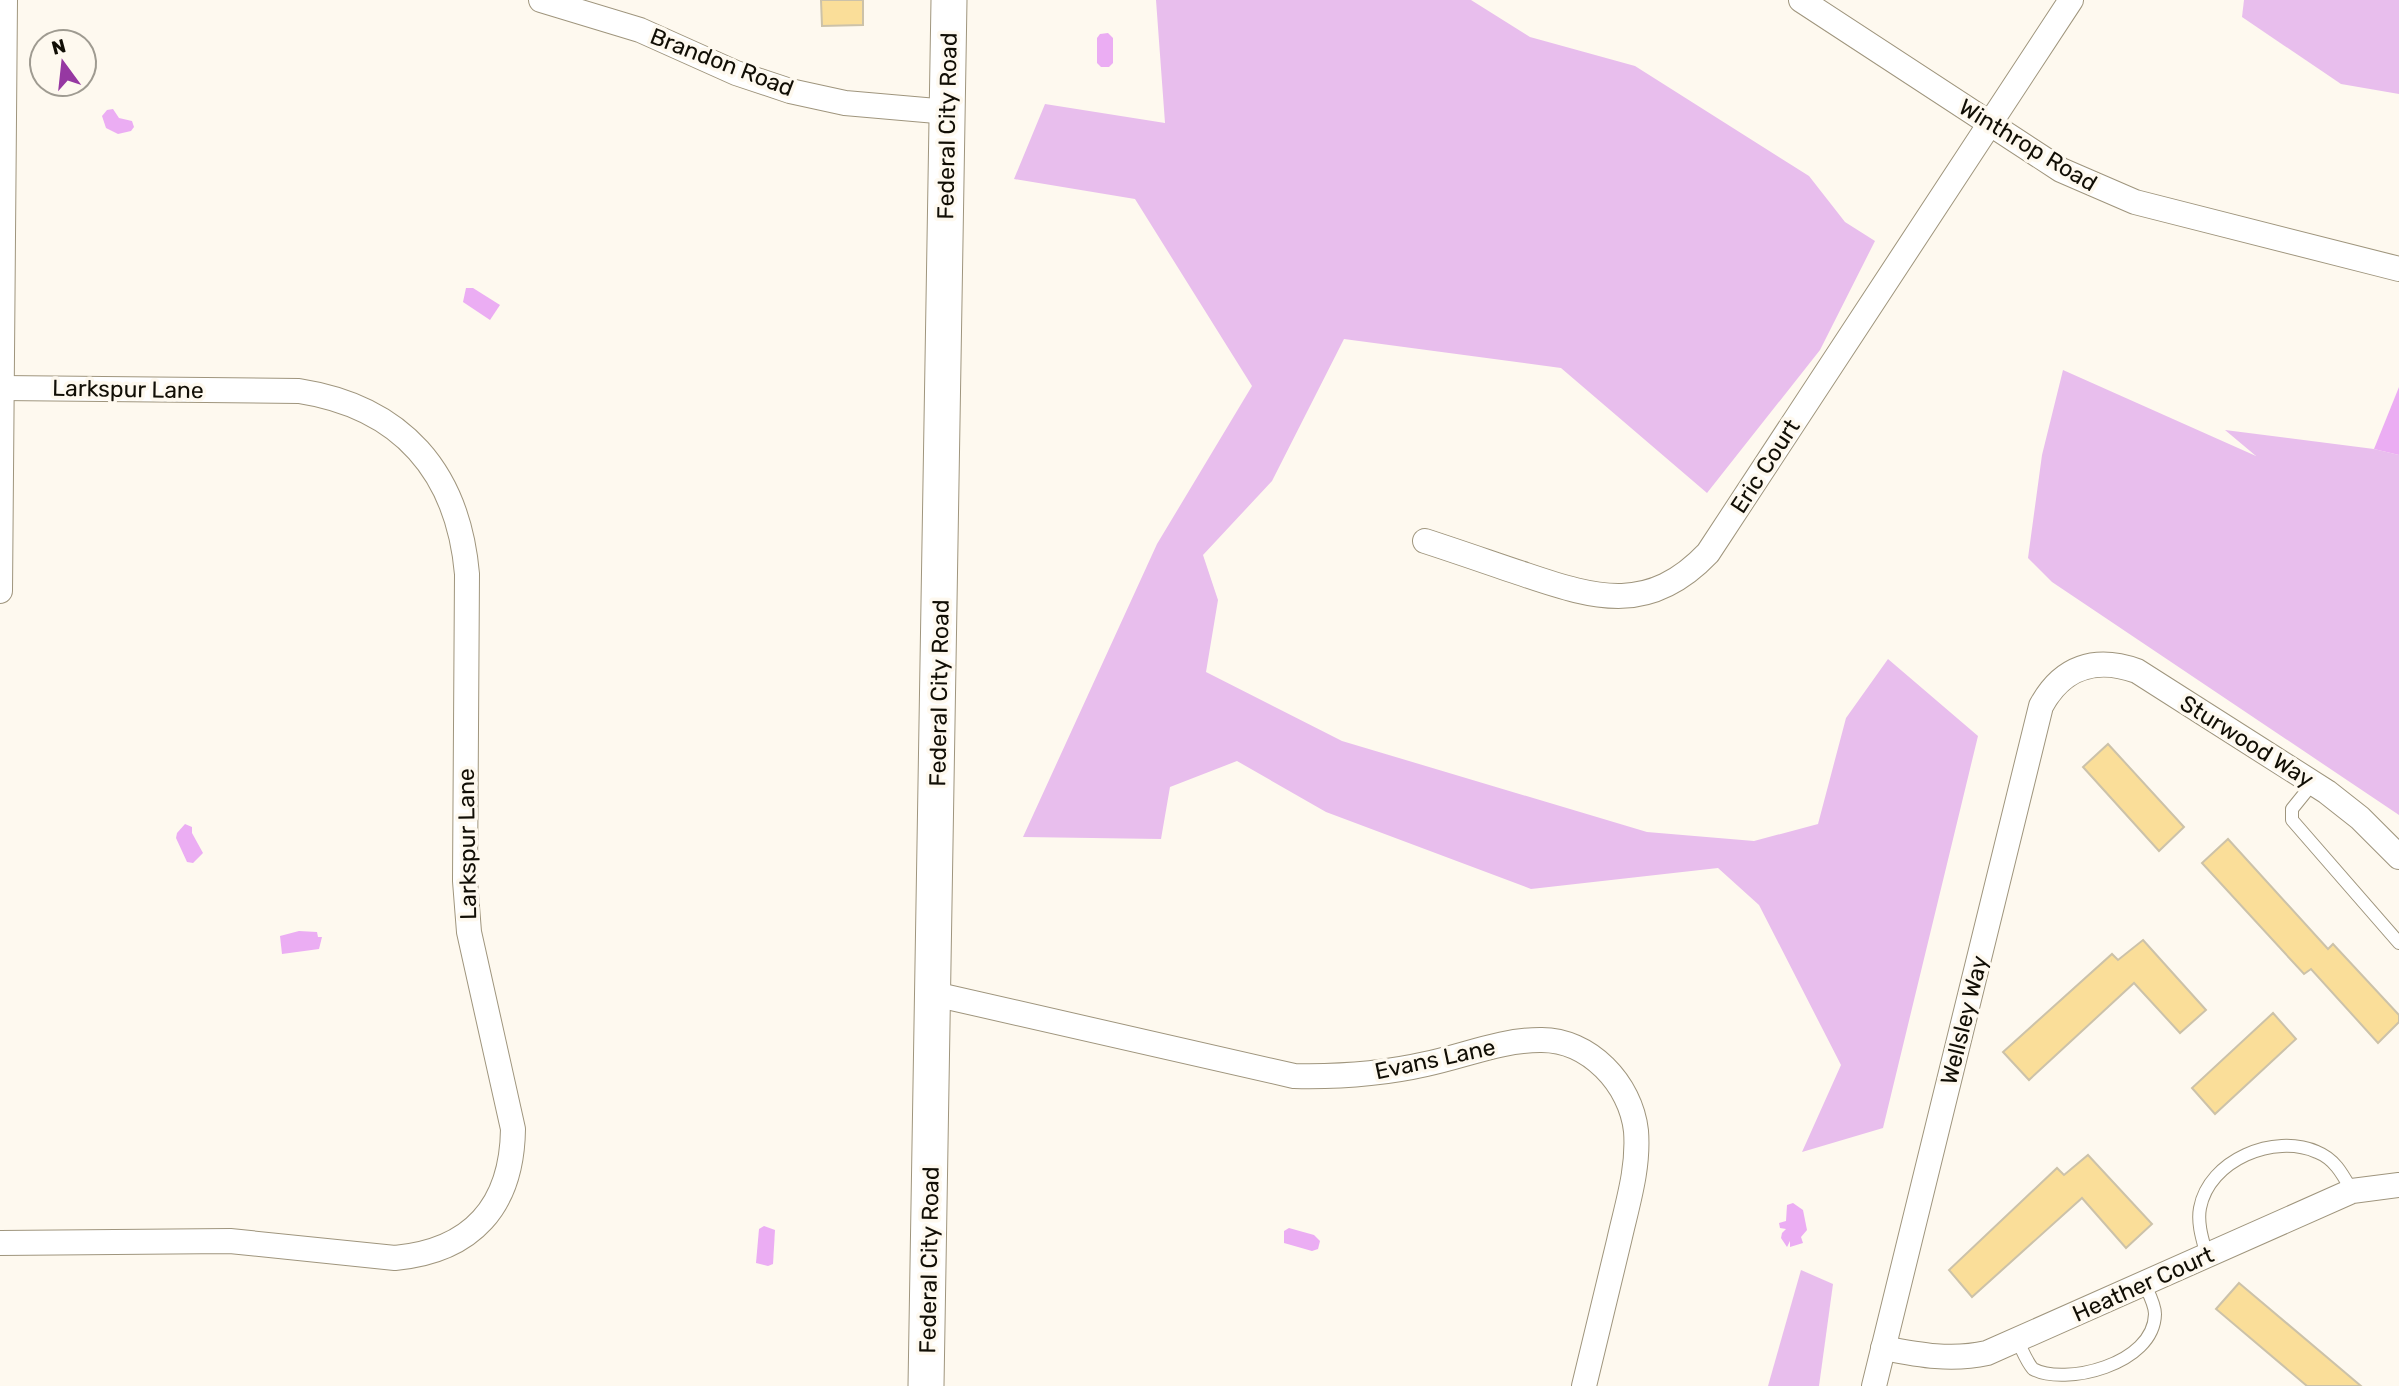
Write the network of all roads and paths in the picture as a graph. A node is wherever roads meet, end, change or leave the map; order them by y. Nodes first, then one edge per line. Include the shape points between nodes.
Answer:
1 (5, 0) edge
2 (541, 0) edge
3 (949, 0) edge
4 (1801, 0) edge
5 (2071, 0) edge
6 (948, 112) junction
7 (1990, 124) junction
8 (2399, 269) edge
9 (2, 388) junction
10 (1425, 541) dead end
11 (0, 591) edge
12 (2077, 668) joint
13 (2313, 783) junction
14 (2399, 857) edge
15 (2399, 943) edge
16 (934, 994) junction
17 (2399, 1185) edge
18 (2352, 1191) junction
19 (0, 1243) edge
20 (2207, 1256) junction
21 (2144, 1283) junction
22 (2017, 1340) junction
23 (1883, 1348) junction
24 (926, 1386) edge
25 (1584, 1386) edge
26 (1874, 1386) edge

1 - 9 street
2 - 6 street, Brandon Road via 640,30 736,73 790,91 845,103
3 - 6 street, Federal City Road
4 - 7 street, Winthrop Road
5 - 7 street, Eric Court
6 - 16 street, Federal City Road
7 - 8 street, Winthrop Road via 2061,170 2135,202
7 - 10 street, Eric Court via 1694,568 1648,593 1600,597
9 - 11 street
9 - 19 street, Larkspur Lane via 299,391 357,406 385,421 429,462 446,489 464,543 469,932 513,1142 508,1177 485,1217 468,1234 421,1255 395,1258 230,1241
12 - 13 street, Sturwood Way via 2118,664 2137,671
12 - 23 street, Wellsley Way via 2050,690 2041,706
13 - 14 street, Sturwood Way via 2360,818
13 - 15 lane via 2292,809 2292,820
16 - 24 street, Federal City Road
16 - 25 street, Evans Lane via 1294,1076 1346,1077 1389,1071 1541,1039 1592,1056 1607,1069 1631,1111 1636,1168
17 - 18 street, Heather Court
18 - 20 street, Heather Court
18 - 20 lane via 2342,1171 2316,1151 2273,1146 2252,1152 2218,1175 2207,1189 2200,1208 2200,1230
20 - 21 street, Heather Court
21 - 22 street, Heather Court
21 - 22 lane via 2155,1311 2152,1333 2141,1350 2111,1371 2076,1380 2050,1377 2034,1370
22 - 23 street, Heather Court via 1963,1358
23 - 26 street, Wellsley Way

